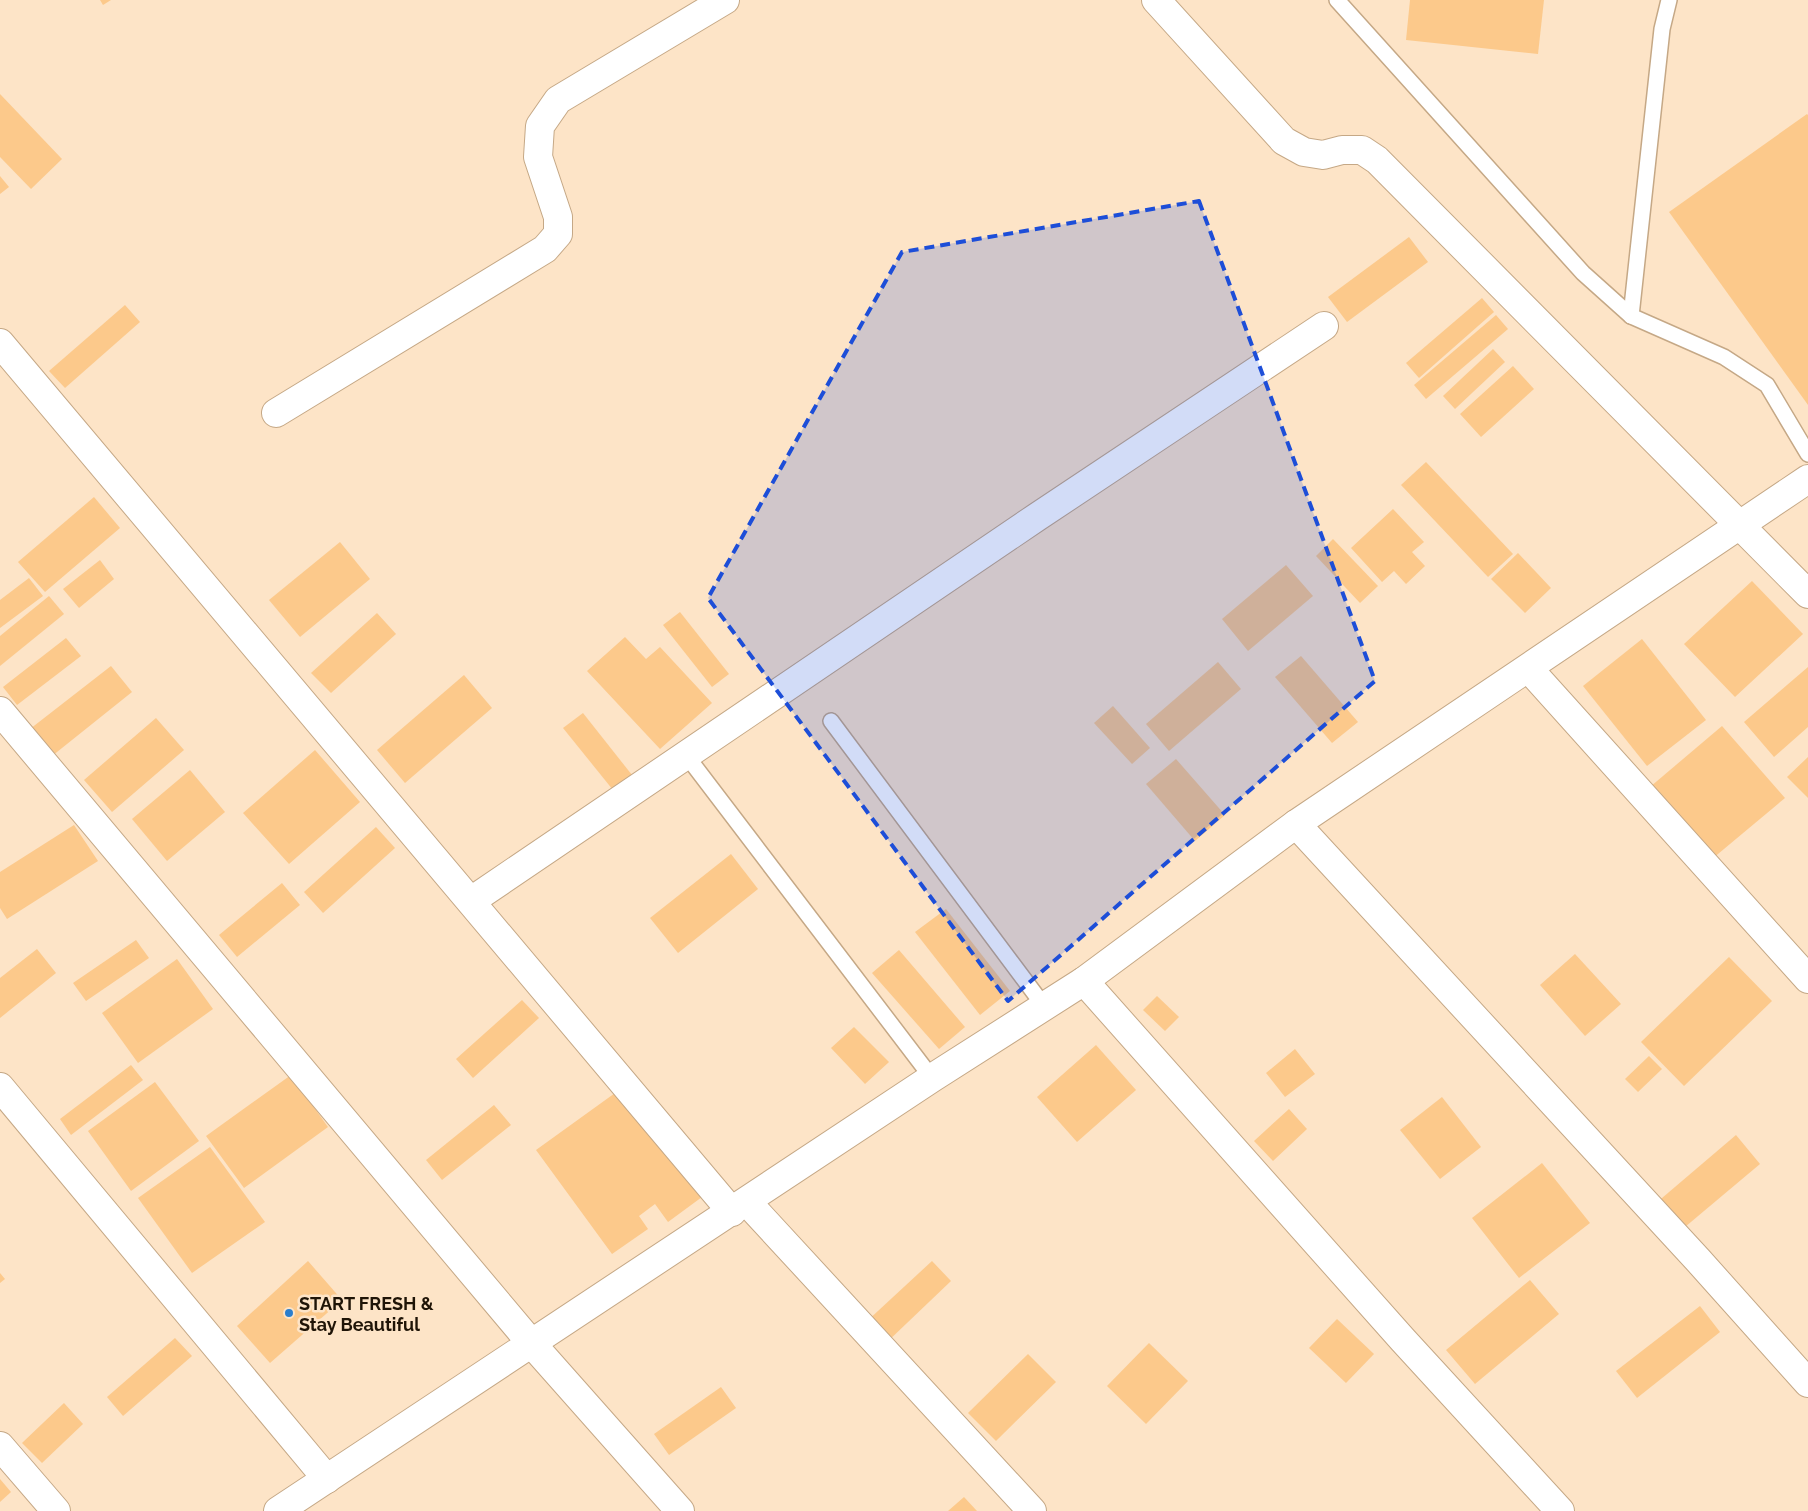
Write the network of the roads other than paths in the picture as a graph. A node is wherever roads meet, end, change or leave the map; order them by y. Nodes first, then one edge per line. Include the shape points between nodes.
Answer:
1 (725, 0) edge
2 (1156, 0) edge
3 (1337, 0) edge
4 (1668, 0) edge
5 (1631, 316) junction
6 (1324, 326) dead end
7 (0, 343) edge
8 (276, 413) dead end
9 (1808, 454) edge
10 (1808, 479) edge
11 (1739, 523) junction
12 (1808, 594) edge
13 (1529, 669) junction
14 (0, 711) edge
15 (831, 721) dead end
16 (686, 755) junction
17 (1296, 824) junction
18 (471, 901) junction
19 (1808, 979) edge
20 (1084, 981) junction
21 (1044, 1006) junction
22 (932, 1078) junction
23 (0, 1087) edge
24 (739, 1207) junction
25 (532, 1344) junction
26 (1808, 1383) edge
27 (0, 1446) edge
28 (327, 1479) junction
29 (56, 1511) edge
30 (278, 1511) edge
31 (680, 1511) edge
32 (1032, 1511) edge
33 (1560, 1511) edge

1 - 8 street via 558,100 540,126 538,157 558,217 558,234 546,249
2 - 11 street via 1284,141 1304,152 1323,155 1342,150 1362,150 1377,160
3 - 5 lane via 1583,273
4 - 5 lane via 1662,29
5 - 9 lane via 1724,357 1767,385
6 - 16 street
7 - 18 street
10 - 11 street
11 - 12 street
11 - 13 street
13 - 17 street
13 - 19 street
14 - 25 street
15 - 21 lane
16 - 18 street
16 - 22 lane
17 - 20 street
17 - 26 street
18 - 24 street
20 - 21 street
20 - 33 street via 1403,1340
21 - 22 street
22 - 24 street
23 - 28 street
24 - 25 street
24 - 32 street
25 - 28 street
25 - 31 street
27 - 29 street
28 - 30 street

